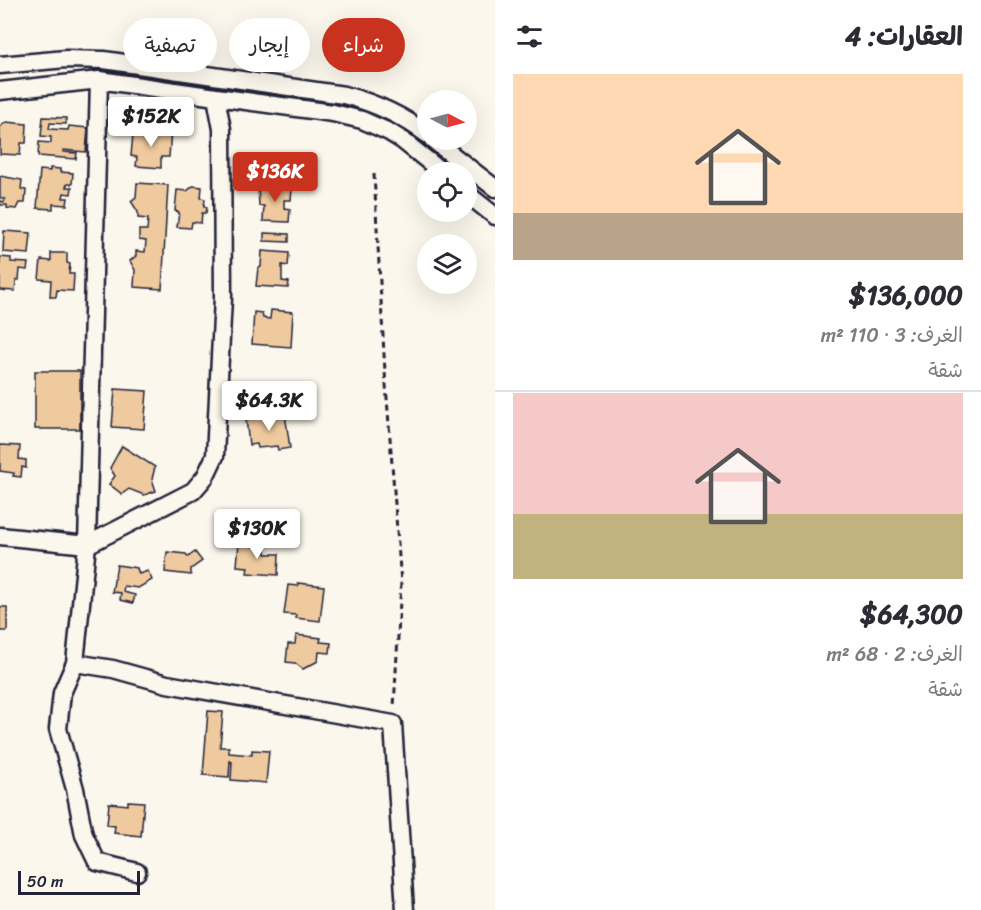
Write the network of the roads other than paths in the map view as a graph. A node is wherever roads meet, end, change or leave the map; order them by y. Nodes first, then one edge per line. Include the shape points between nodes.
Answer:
1 (0, 65) edge
2 (99, 80) junction
3 (0, 91) edge
4 (216, 97) junction
5 (417, 128) edge
6 (446, 150) edge
7 (429, 162) edge
8 (495, 188) edge
9 (477, 202) edge
10 (495, 216) edge
11 (0, 536) edge
12 (87, 545) junction
13 (75, 663) junction
14 (137, 872) dead end
15 (405, 910) edge

1 - 5 street via 104,60 344,95 379,105
2 - 3 street
2 - 4 street
2 - 12 street
4 - 7 street via 362,120 395,136
4 - 12 street via 222,129 223,298 215,456 193,491
6 - 8 street
9 - 10 street
11 - 12 street
12 - 13 street
13 - 14 street via 62,693 57,729 84,835 97,862
13 - 15 street via 167,684 393,724

